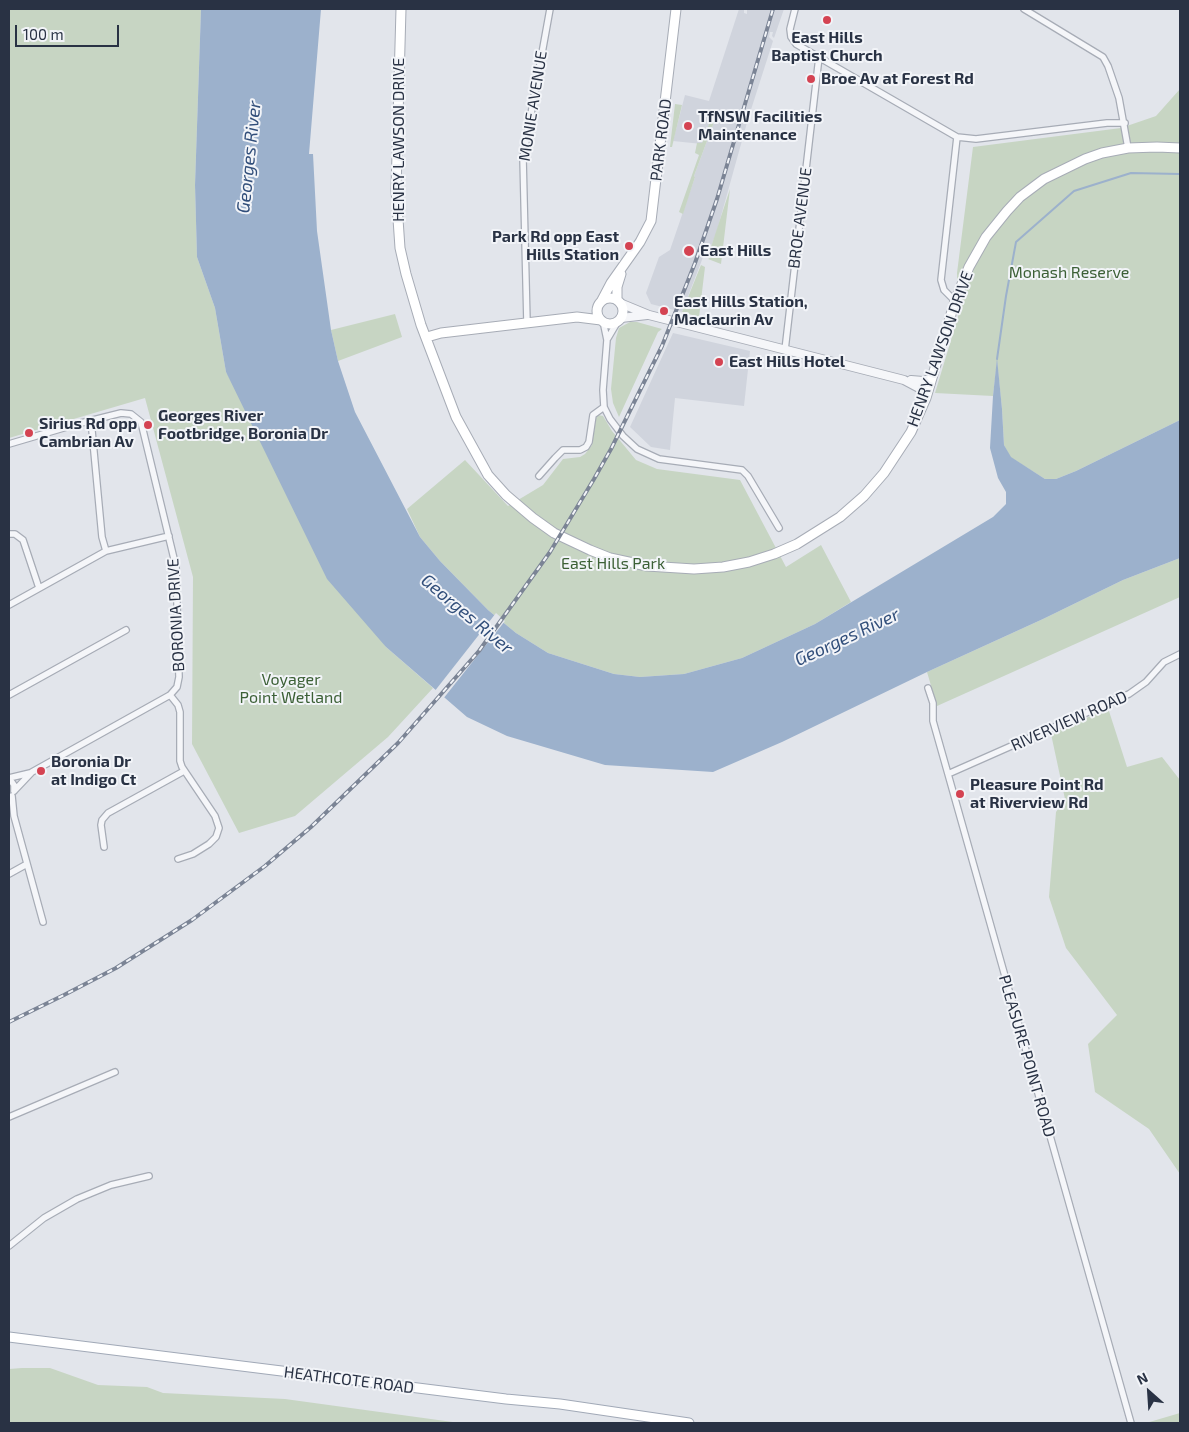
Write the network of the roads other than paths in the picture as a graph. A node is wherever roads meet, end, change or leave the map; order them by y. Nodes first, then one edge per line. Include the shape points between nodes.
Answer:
1 (401, 9) edge
2 (550, 9) edge
3 (676, 9) edge
4 (795, 9) edge
5 (1024, 9) edge
6 (819, 57) junction
7 (1124, 123) junction
8 (958, 137) junction
9 (1128, 148) junction
10 (1180, 148) edge
11 (625, 265) junction
12 (619, 301) junction
13 (956, 302) junction
14 (600, 304) junction
15 (649, 315) junction
16 (577, 317) junction
17 (619, 320) junction
18 (602, 321) junction
19 (527, 323) junction
20 (427, 338) junction
21 (607, 340) junction
22 (785, 350) junction
23 (932, 378) junction
24 (904, 380) junction
25 (926, 396) junction
26 (604, 406) junction
27 (91, 420) junction
28 (9, 444) edge
29 (539, 476) dead end
30 (779, 528) dead end
31 (9, 534) edge
32 (169, 536) junction
33 (106, 551) junction
34 (39, 588) junction
35 (9, 605) edge
36 (126, 630) dead end
37 (1180, 654) edge
38 (928, 688) dead end
39 (9, 695) edge
40 (170, 695) junction
41 (184, 771) junction
42 (32, 772) junction
43 (948, 774) junction
44 (9, 778) edge
45 (12, 795) edge
46 (9, 808) edge
47 (14, 816) junction
48 (104, 847) dead end
49 (178, 859) dead end
50 (27, 864) junction
51 (9, 874) edge
52 (43, 922) dead end
53 (115, 1072) dead end
54 (9, 1117) edge
55 (149, 1176) dead end
56 (9, 1246) edge
57 (9, 1337) edge
58 (689, 1423) edge
59 (1131, 1423) edge

1 - 20 main road, HENRY LAWSON DRIVE via 396,180 398,224 406,274
2 - 19 street, MONIE AVENUE via 523,158
3 - 11 main road, PARK ROAD via 652,218
4 - 6 street via 791,37 796,44
5 - 7 street via 1103,57 1112,77
6 - 8 street
6 - 22 street, BROE AVENUE
7 - 8 street via 976,139
7 - 9 street
8 - 13 street via 942,280 944,290
9 - 10 main road, HENRY LAWSON DRIVE
9 - 13 main road, HENRY LAWSON DRIVE via 1069,166 1044,179 1020,198 981,244
11 - 12 main road, PARK ROAD via 616,287
11 - 14 main road, PARK ROAD
12 - 14 main road via 609,298
12 - 15 street
12 - 17 main road via 623,309
13 - 23 main road, HENRY LAWSON DRIVE
14 - 16 main road
14 - 18 main road via 598,313
15 - 17 street
15 - 22 street
16 - 18 main road
16 - 19 main road
17 - 18 main road via 610,324
17 - 21 street
18 - 21 street
19 - 20 main road via 441,333
20 - 25 main road, HENRY LAWSON DRIVE via 466,439 500,489 554,533 619,560 656,567 723,567 780,552 805,540 856,503 878,481 911,432
21 - 26 street
22 - 24 street
23 - 24 street
23 - 25 main road, HENRY LAWSON DRIVE
24 - 25 street
26 - 29 street via 593,415 588,445 582,450 560,452
26 - 30 street via 613,424 629,443 650,456 742,470
27 - 28 street
27 - 32 street, BORONIA DRIVE via 121,413 138,418 143,426
27 - 33 street
31 - 34 street via 23,540
32 - 33 street
32 - 40 street, BORONIA DRIVE via 177,570 179,677 177,687
33 - 34 street
34 - 35 street
36 - 39 street
37 - 43 street, RIVERVIEW ROAD via 1164,662 1136,690
38 - 43 street, PLEASURE POINT ROAD via 933,703 933,721
40 - 41 street via 179,708 180,761
40 - 42 street, BORONIA DRIVE
41 - 48 street via 108,813 101,825
41 - 49 street via 215,816 219,828 209,844
42 - 44 street, BORONIA DRIVE
42 - 45 street, BORONIA DRIVE
43 - 59 street, PLEASURE POINT ROAD
44 - 45 street via 14,784
45 - 47 street
46 - 47 street
47 - 50 street
50 - 51 street
50 - 52 street
53 - 54 street
55 - 56 street via 111,1185 77,1199 44,1218
57 - 58 main road, HEATHCOTE ROAD via 560,1404

